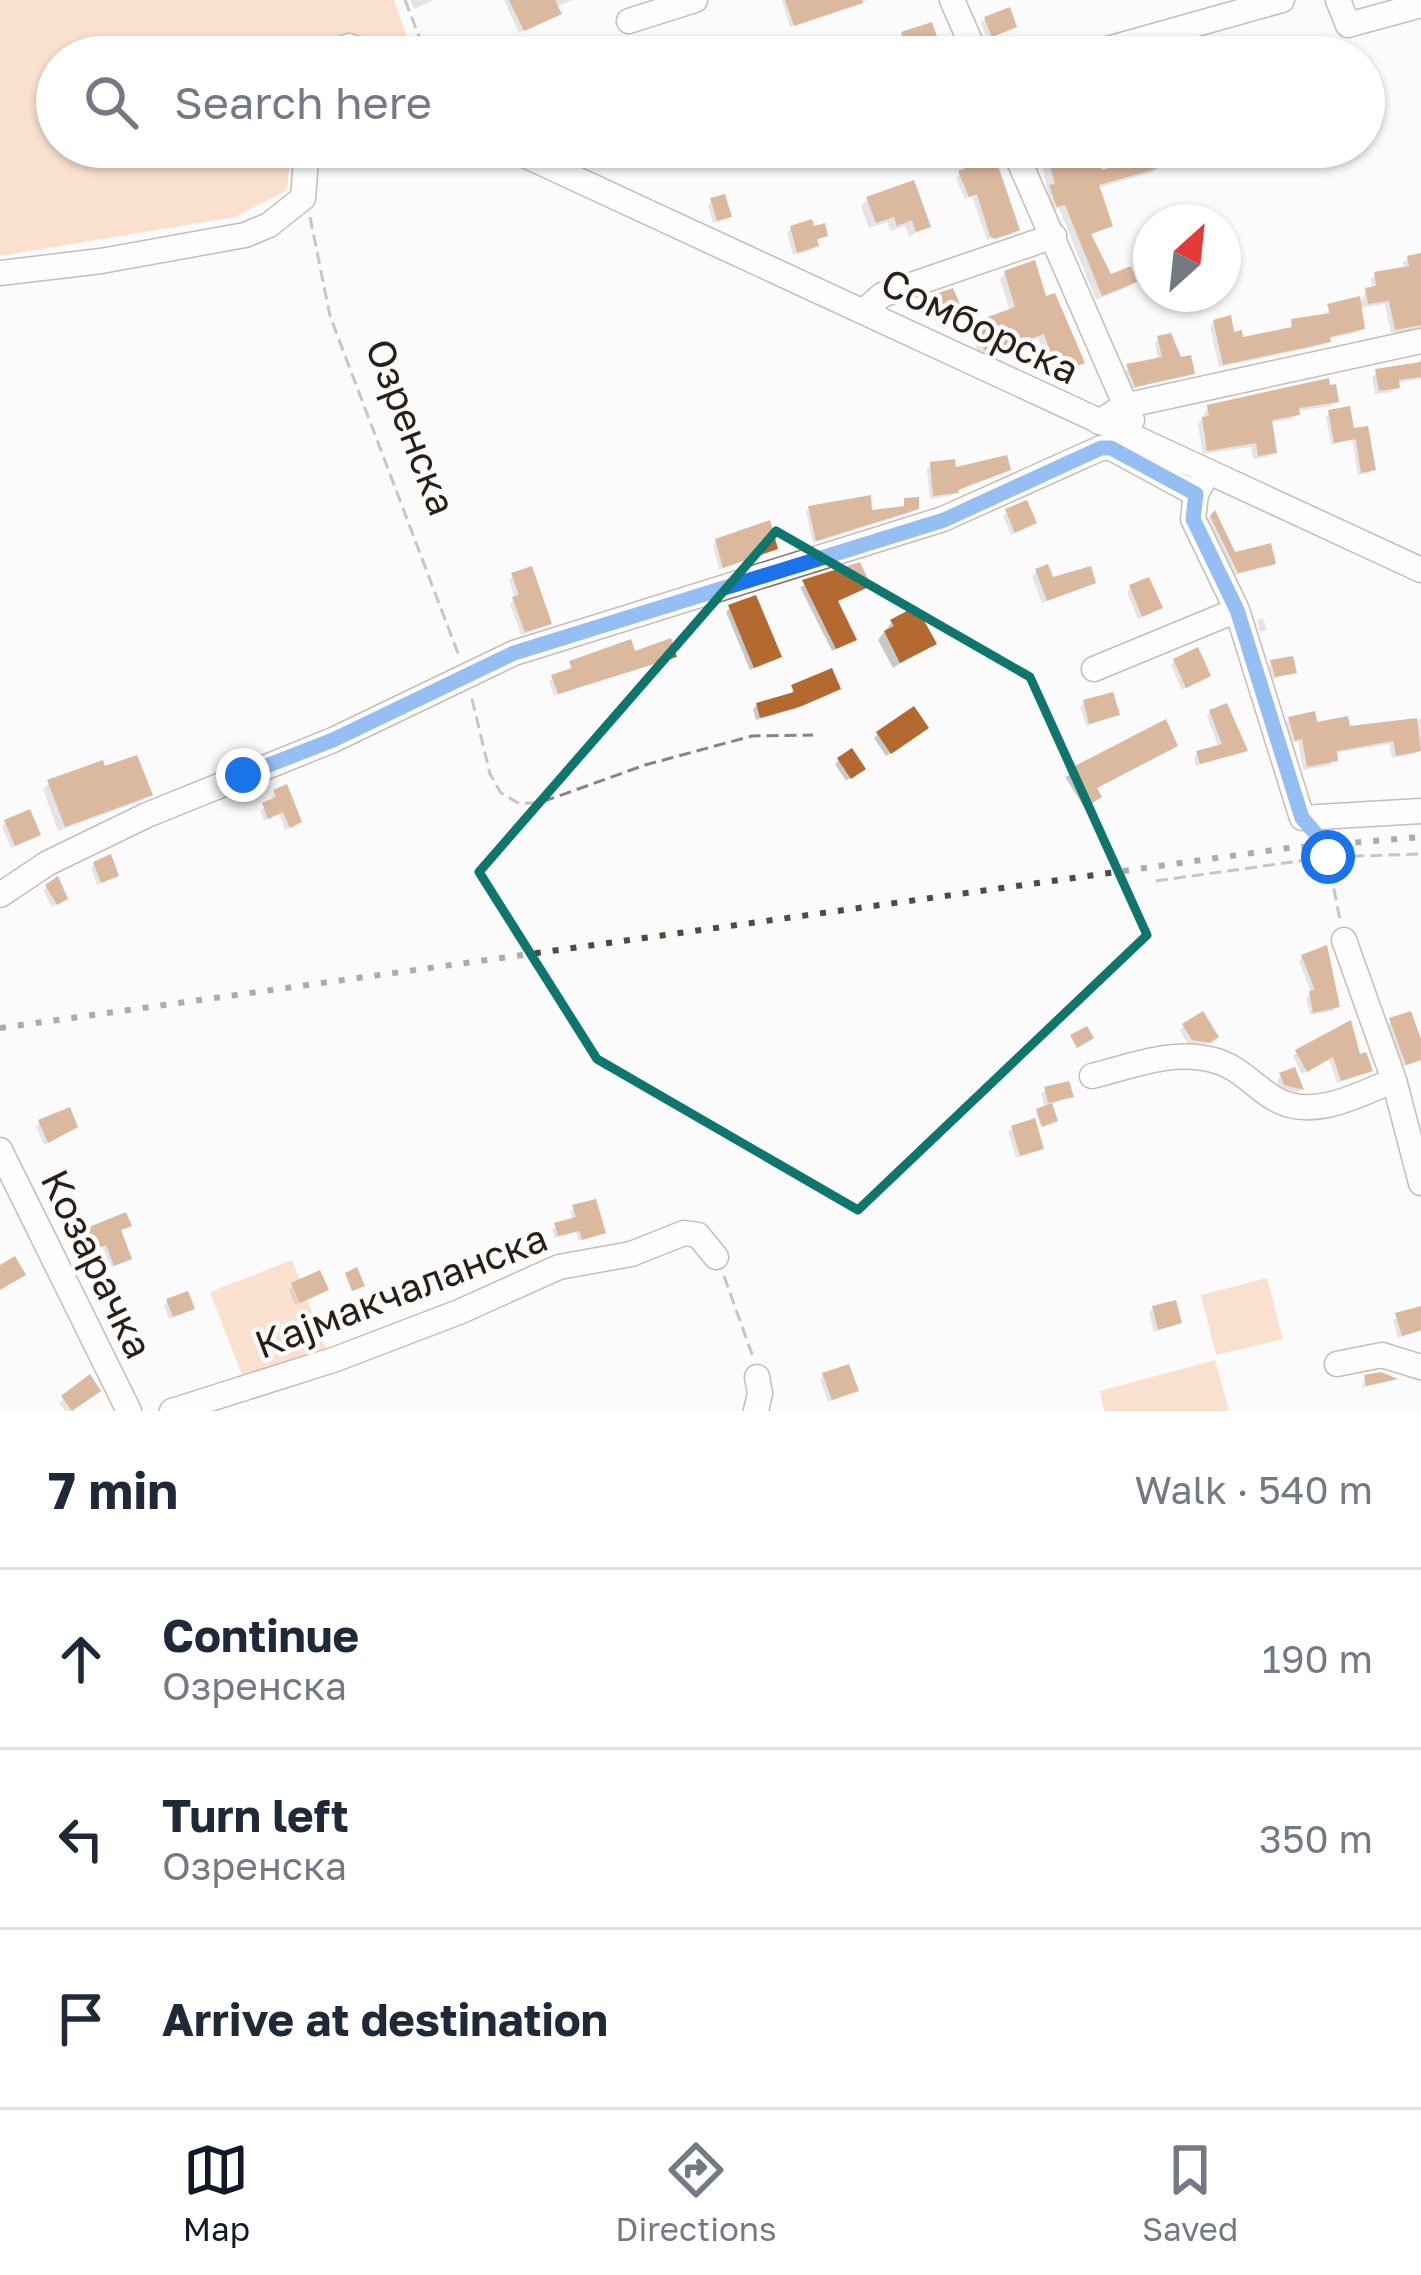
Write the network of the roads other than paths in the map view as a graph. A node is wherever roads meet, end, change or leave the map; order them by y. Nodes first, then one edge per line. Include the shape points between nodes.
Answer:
1 (695, 0) edge
2 (952, 0) edge
3 (1282, 0) edge
4 (1338, 0) edge
5 (1421, 4) edge
6 (629, 21) dead end
7 (967, 36) edge
8 (1153, 36) edge
9 (305, 168) edge
10 (553, 168) edge
11 (1029, 168) edge
12 (1054, 236) junction
13 (0, 273) edge
14 (865, 310) junction
15 (1421, 341) edge
16 (1124, 406) junction
17 (1099, 422) junction
18 (1148, 446) junction
19 (1202, 483) junction
20 (1421, 570) edge
21 (1237, 610) junction
22 (1094, 669) dead end
23 (1421, 811) edge
24 (0, 895) edge
25 (1344, 940) road end
26 (1093, 1076) dead end
27 (1394, 1080) junction
28 (0, 1150) edge
29 (1421, 1183) edge
30 (716, 1257) road end
31 (1337, 1364) dead end
32 (1421, 1367) edge
33 (757, 1377) road end
34 (129, 1411) edge
35 (172, 1411) edge
36 (756, 1411) edge

1 - 6 street
2 - 7 street
3 - 8 street
4 - 5 street via 1348,25
9 - 13 street via 303,198 245,235
10 - 14 street, Сомборска
11 - 12 street
12 - 14 street via 881,295
12 - 16 street
14 - 17 street, Сомборска
15 - 16 street
16 - 17 street
16 - 18 street
17 - 18 street, Сомборска
18 - 19 street, Сомборска
19 - 20 street, Сомборска
19 - 21 street via 1193,519
19 - 24 street via 1101,448 944,520 514,653 333,740 147,815
21 - 22 street
21 - 23 street via 1302,818
25 - 27 street
26 - 27 street via 1168,1056 1215,1060 1280,1102 1318,1107
27 - 29 street
28 - 34 street, Козарачка
30 - 35 street, Кајмакчаланска via 698,1235 684,1233 631,1254 559,1267 336,1359
31 - 32 street via 1382,1355
33 - 36 street

